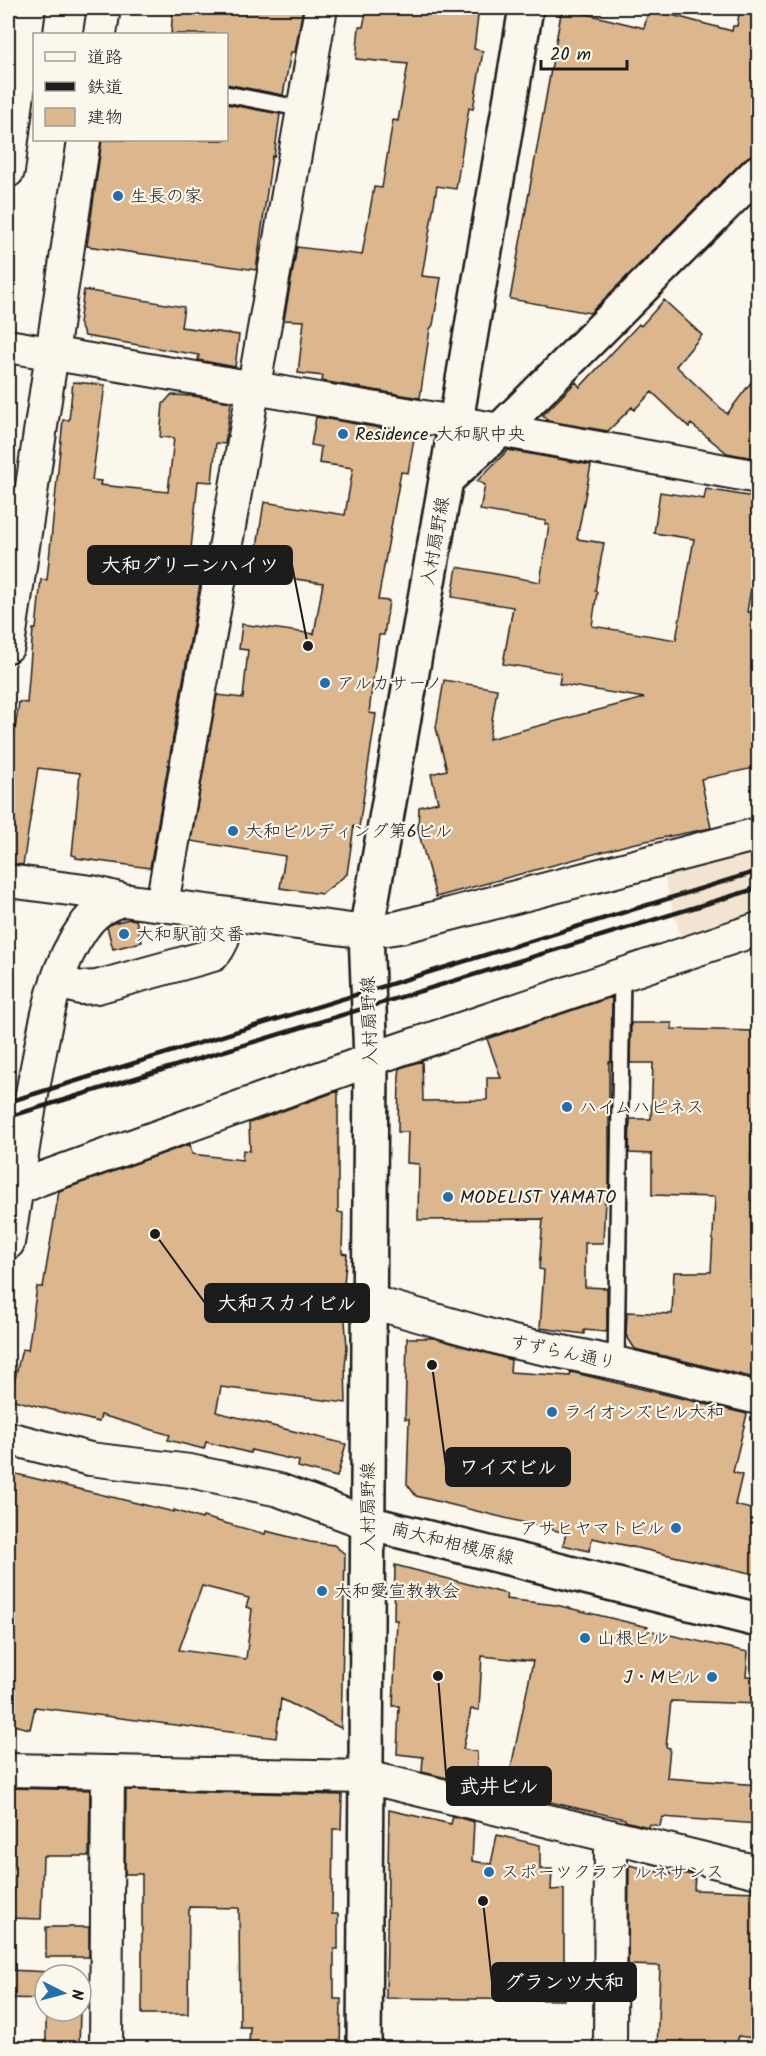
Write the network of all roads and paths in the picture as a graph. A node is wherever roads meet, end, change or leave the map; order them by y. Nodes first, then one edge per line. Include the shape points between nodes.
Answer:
1 (29, 8) edge
2 (104, 8) edge
3 (321, 8) edge
4 (526, 8) edge
5 (100, 33) edge
6 (228, 94) edge
7 (304, 109) junction
8 (84, 141) edge
9 (8, 171) edge
10 (759, 172) edge
11 (8, 346) edge
12 (51, 354) junction
13 (254, 389) junction
14 (454, 422) junction
15 (500, 430) junction
16 (759, 477) edge
17 (446, 480) junction
18 (8, 646) edge
19 (759, 834) edge
20 (8, 881) edge
21 (123, 900) junction
22 (162, 904) junction
23 (228, 914) junction
24 (759, 929) edge
25 (366, 932) junction
26 (622, 975) junction
27 (57, 981) junction
28 (371, 1060) junction
29 (16, 1190) junction
30 (8, 1243) edge
31 (368, 1301) junction
32 (616, 1363) junction
33 (759, 1398) edge
34 (8, 1438) edge
35 (369, 1523) junction
36 (759, 1620) edge
37 (8, 1770) edge
38 (108, 1772) junction
39 (367, 1777) junction
40 (611, 1836) junction
41 (759, 1872) edge
42 (106, 2049) edge
43 (364, 2049) edge
44 (610, 2049) edge

1 - 9 street
2 - 5 street
3 - 7 street
4 - 14 street, 入村扇野線
6 - 7 lane
7 - 13 street
8 - 12 street
10 - 15 street
11 - 12 street
12 - 13 street
12 - 18 street
13 - 14 street
13 - 22 street
14 - 15 street
14 - 17 street, 入村扇野線
15 - 16 street
15 - 17 street
17 - 25 street, 入村扇野線
19 - 25 street via 400,927
20 - 21 street
21 - 22 street
21 - 27 street via 108,903 82,928
22 - 23 street
23 - 25 street
23 - 27 street via 223,941 213,956 97,987 80,988
24 - 26 street
25 - 28 street, 入村扇野線
26 - 28 street
26 - 32 lane
27 - 29 street via 40,1047
28 - 29 street
28 - 31 street, 入村扇野線
29 - 30 street
31 - 32 street, すずらん通り via 513,1342
31 - 35 street, 入村扇野線
32 - 33 street, すずらん通り
34 - 35 street, 南大和相模原線 via 90,1459 190,1471 279,1490
35 - 36 street, 南大和相模原線
35 - 39 street, 入村扇野線
37 - 38 street
38 - 39 street
38 - 42 street
39 - 40 street
39 - 43 street, 入村扇野線
40 - 41 street
40 - 44 street

